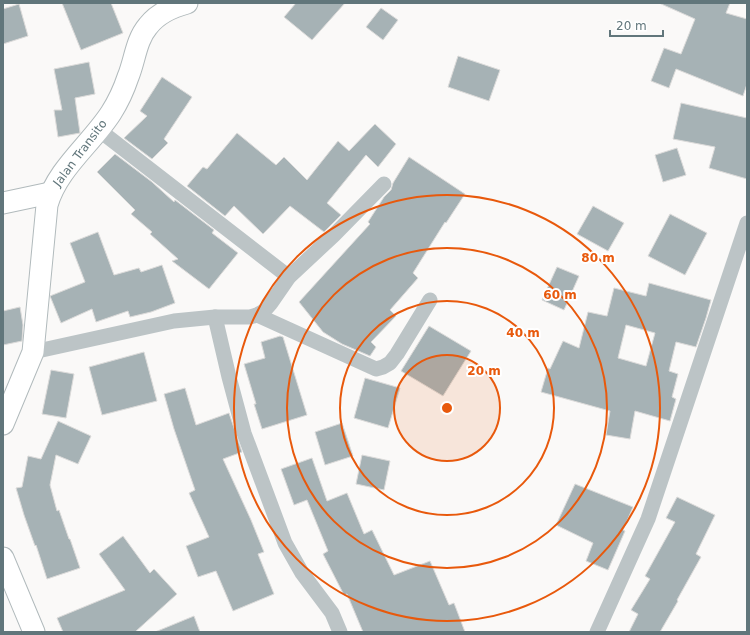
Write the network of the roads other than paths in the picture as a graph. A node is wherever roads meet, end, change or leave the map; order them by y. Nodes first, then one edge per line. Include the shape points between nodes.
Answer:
1 (187, 3) edge
2 (99, 130) junction
3 (384, 184) dead end
4 (50, 193) junction
5 (3, 203) edge
6 (747, 222) edge
7 (289, 277) junction
8 (430, 300) dead end
9 (257, 315) junction
10 (215, 317) junction
11 (33, 352) junction
12 (3, 424) edge
13 (3, 558) edge
14 (32, 631) edge
15 (340, 632) edge
16 (597, 632) edge

1 - 2 street, Jalan Transito via 160,14 147,26 112,112
2 - 4 street, Jalan Transito via 60,176
2 - 7 street
3 - 7 street
4 - 5 street
4 - 11 street, Jalan Transito
6 - 16 street via 648,519
7 - 9 street via 271,303
8 - 9 street via 390,363 376,369
9 - 10 street
10 - 11 street via 174,321
10 - 15 street via 244,433 285,543 302,573 332,613
11 - 12 street, Jalan Transito
13 - 14 street

